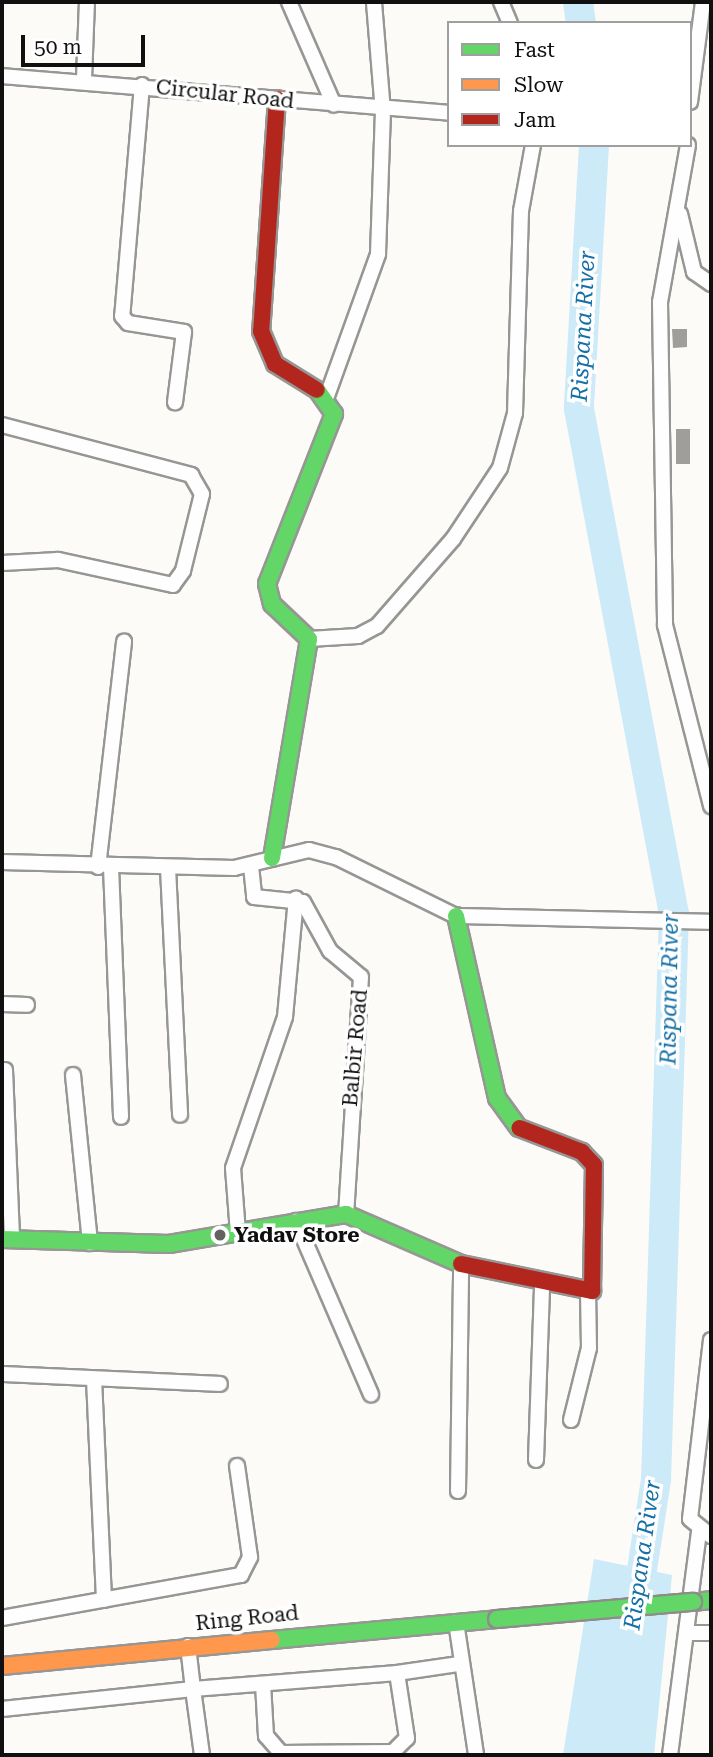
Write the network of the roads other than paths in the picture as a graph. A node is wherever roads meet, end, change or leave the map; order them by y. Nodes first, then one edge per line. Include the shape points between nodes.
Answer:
1 (88, 2) edge
2 (289, 2) edge
3 (374, 2) edge
4 (501, 2) edge
5 (703, 2) edge
6 (509, 21) edge
7 (2, 76) edge
8 (84, 79) junction
9 (142, 86) junction
10 (692, 87) edge
11 (277, 99) junction
12 (334, 105) junction
13 (383, 112) junction
14 (447, 113) edge
15 (533, 147) edge
16 (688, 147) edge
17 (679, 209) junction
18 (711, 285) edge
19 (327, 396) junction
20 (175, 402) dead end
21 (2, 425) edge
22 (2, 563) edge
23 (309, 639) junction
24 (124, 641) dead end
25 (711, 806) edge
26 (272, 858) junction
27 (2, 862) edge
28 (251, 866) junction
29 (105, 867) junction
30 (169, 868) junction
31 (296, 899) junction
32 (456, 916) junction
33 (711, 922) edge
34 (2, 1004) edge
35 (27, 1005) dead end
36 (5, 1070) dead end
37 (73, 1075) dead end
38 (180, 1115) dead end
39 (121, 1117) dead end
40 (346, 1214) junction
41 (296, 1221) junction
42 (238, 1233) junction
43 (7, 1239) edge
44 (90, 1243) junction
45 (461, 1264) junction
46 (542, 1284) junction
47 (586, 1293) junction
48 (711, 1340) edge
49 (2, 1374) edge
50 (94, 1379) junction
51 (219, 1384) dead end
52 (371, 1394) dead end
53 (571, 1420) dead end
54 (705, 1434) edge
55 (536, 1460) dead end
56 (237, 1466) dead end
57 (458, 1491) dead end
58 (705, 1534) edge
59 (104, 1600) junction
60 (711, 1600) edge
61 (2, 1618) edge
62 (456, 1622) junction
63 (686, 1633) junction
64 (711, 1633) edge
65 (188, 1646) junction
66 (459, 1664) junction
67 (2, 1666) edge
68 (397, 1673) junction
69 (263, 1684) junction
70 (193, 1689) junction
71 (2, 1709) edge
72 (202, 1755) edge
73 (476, 1755) edge
74 (670, 1755) edge

1 - 8 street
2 - 12 street
3 - 13 street
4 - 6 street
5 - 10 street
7 - 8 street, Circular Road
8 - 9 street, Circular Road
9 - 11 street, Circular Road
9 - 20 street via 122,316 128,323 184,332
11 - 12 street, Circular Road
11 - 19 street via 261,331 286,375
12 - 13 street, Circular Road
13 - 14 street, Circular Road
13 - 19 street via 378,254
15 - 23 street via 520,222 514,413 499,468 460,530 377,626 358,636
16 - 17 street
17 - 18 street via 694,272
17 - 25 street via 660,302 658,348 666,466 664,625
19 - 23 street via 332,424 267,584 272,604
21 - 22 street via 191,475 202,494 183,572 173,585 58,560
23 - 26 street
24 - 29 street
26 - 28 street
26 - 32 street via 322,852
27 - 29 street
28 - 30 street
28 - 31 street via 254,897
29 - 30 street
29 - 39 street
30 - 38 street
31 - 40 street, Balbir Road via 309,909 330,951 358,971 363,985 345,1163
31 - 42 street via 285,1017 233,1168
32 - 33 street
32 - 47 street via 497,1098 518,1127 582,1152 594,1165
34 - 35 street
36 - 43 street
37 - 44 street
40 - 41 street
40 - 45 street
41 - 42 street
41 - 52 street via 313,1270 357,1350
42 - 44 street via 169,1244
43 - 44 street
45 - 46 street
45 - 57 street
46 - 47 street
46 - 55 street
47 - 53 street via 589,1348
48 - 54 street
49 - 50 street
50 - 51 street
50 - 59 street
54 - 58 street via 690,1519
56 - 59 street via 249,1568 231,1578
58 - 63 street
59 - 61 street
60 - 62 street, Ring Road, bridge
62 - 65 street, Ring Road
62 - 66 street
63 - 64 street
63 - 74 street
65 - 67 street, Ring Road
65 - 70 street
66 - 68 street
66 - 73 street
68 - 69 street
68 - 69 street via 407,1738 393,1752 274,1750
69 - 70 street
70 - 71 street
70 - 72 street

